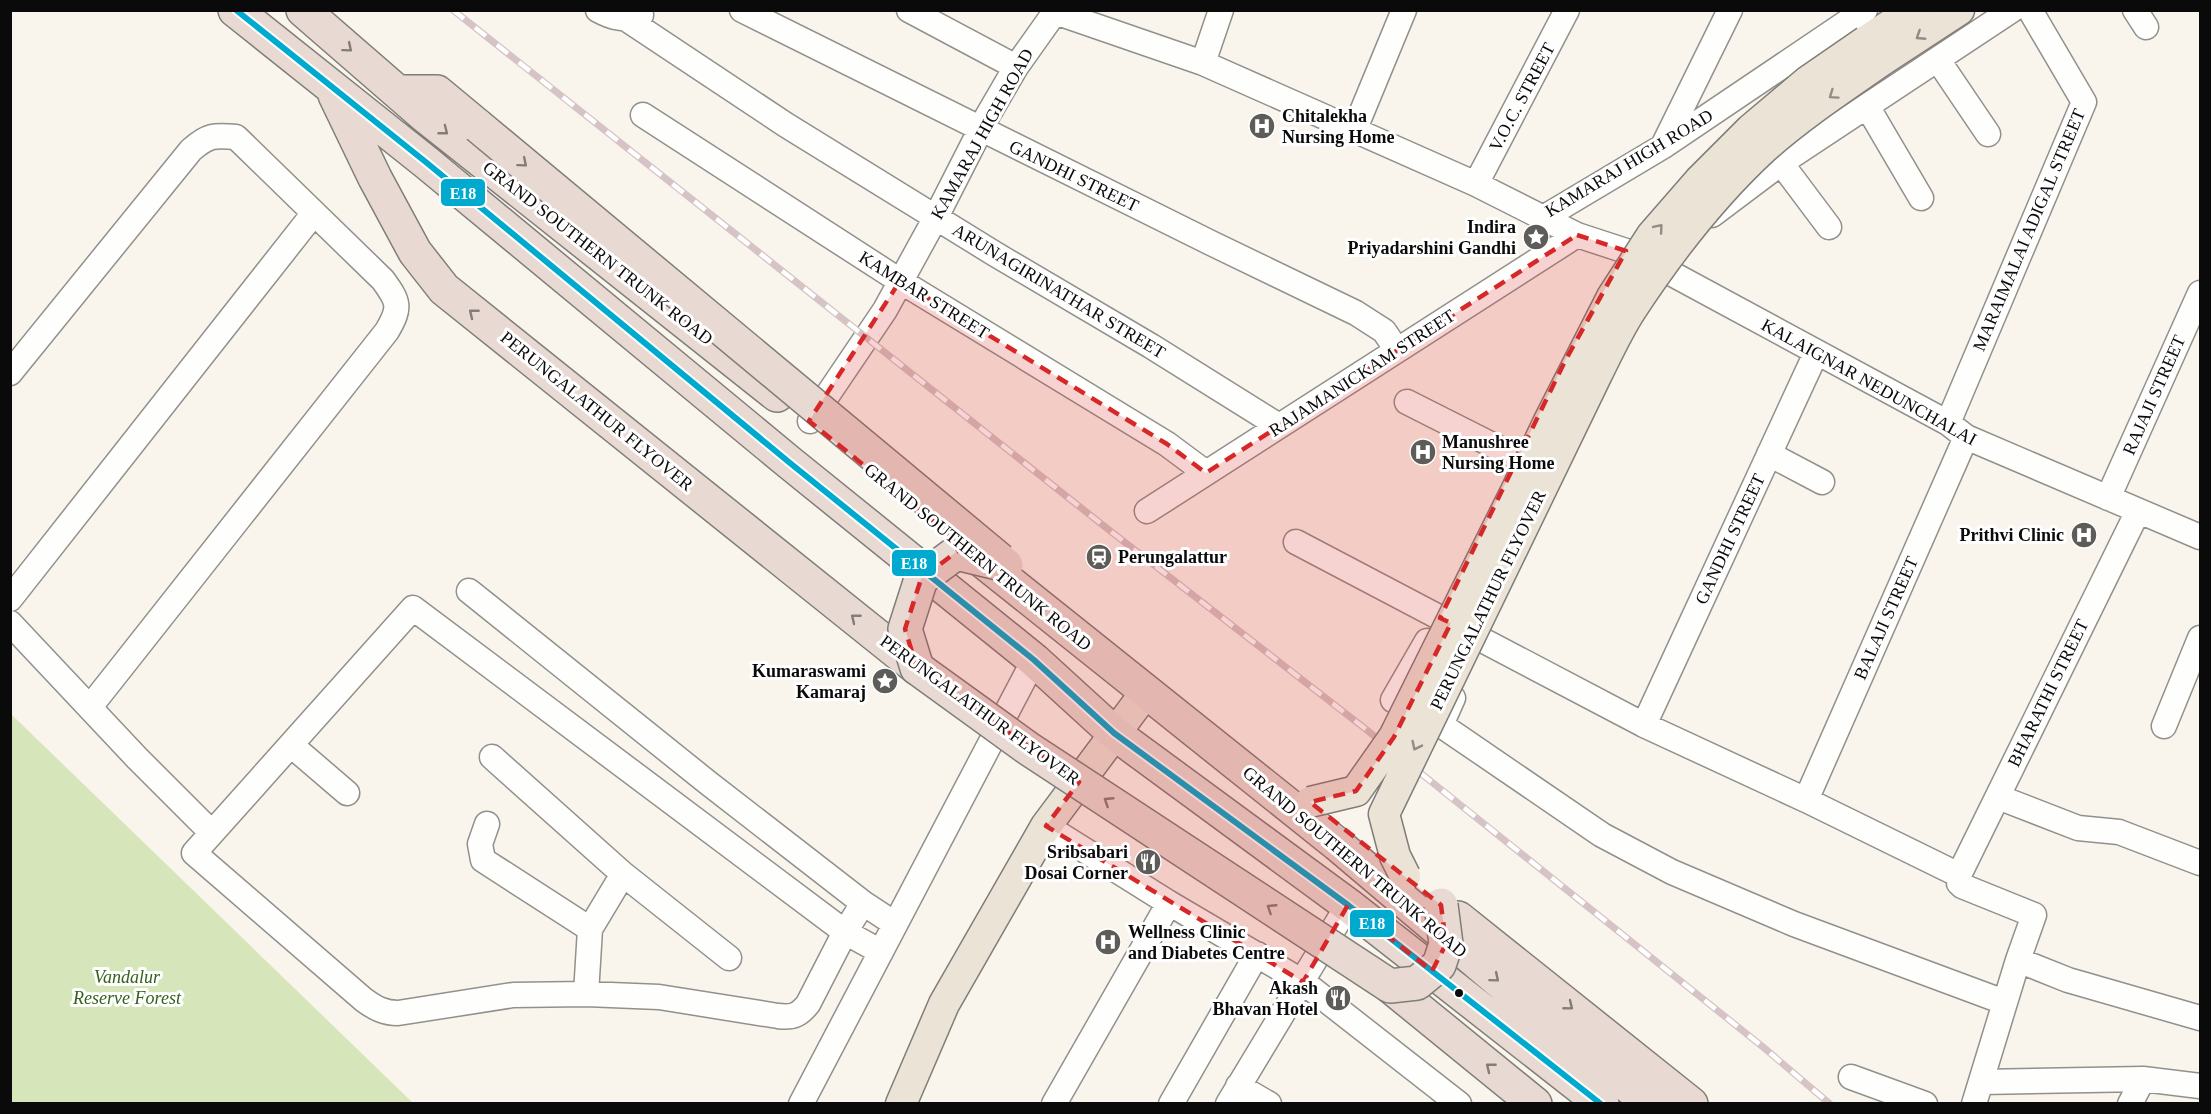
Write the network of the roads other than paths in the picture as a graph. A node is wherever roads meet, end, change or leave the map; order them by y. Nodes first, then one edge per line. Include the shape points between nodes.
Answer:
1 (234, 10) edge
2 (303, 10) edge
3 (598, 10) edge
4 (742, 10) edge
5 (909, 10) edge
6 (1221, 10) edge
7 (1404, 10) edge
8 (1567, 10) edge
9 (1730, 10) edge
10 (1865, 10) edge
11 (1913, 10) edge
12 (1959, 10) edge
13 (2012, 10) edge
14 (2030, 10) edge
15 (1055, 11) edge
16 (636, 15) edge
17 (1873, 51) junction
18 (1938, 60) junction
19 (1203, 63) junction
20 (1016, 67) junction
21 (330, 87) junction
22 (400, 92) junction
23 (1867, 106) junction
24 (644, 115) dead end
25 (981, 130) junction
26 (1354, 131) junction
27 (1988, 134) dead end
28 (1662, 147) junction
29 (1781, 163) junction
30 (1476, 184) junction
31 (1921, 198) dead end
32 (314, 213) junction
33 (936, 217) junction
34 (1543, 218) junction
35 (1829, 227) dead end
36 (1577, 235) junction
37 (1626, 251) junction
38 (1665, 270) junction
39 (900, 281) junction
40 (2200, 293) edge
41 (1397, 350) junction
42 (1816, 353) junction
43 (10, 373) edge
44 (1407, 402) dead end
45 (809, 422) junction
46 (1279, 426) junction
47 (1957, 430) junction
48 (1769, 454) junction
49 (1518, 458) junction
50 (1206, 473) junction
51 (1822, 482) dead end
52 (2108, 498) junction
53 (1147, 511) dead end
54 (2138, 511) junction
55 (2200, 537) edge
56 (1296, 542) dead end
57 (1006, 565) junction
58 (470, 591) dead end
59 (10, 598) edge
60 (1440, 618) junction
61 (10, 623) edge
62 (1479, 638) junction
63 (2200, 638) edge
64 (1034, 660) junction
65 (917, 668) junction
66 (1146, 692) junction
67 (1393, 700) dead end
68 (90, 707) junction
69 (1644, 724) junction
70 (2164, 726) dead end
71 (1114, 733) junction
72 (291, 745) junction
73 (492, 757) dead end
74 (347, 794) dead end
75 (1998, 797) junction
76 (1806, 800) junction
77 (1310, 802) junction
78 (487, 824) dead end
79 (1046, 826) junction
80 (212, 833) junction
81 (2200, 863) edge
82 (623, 874) junction
83 (1959, 875) junction
84 (1405, 876) junction
85 (863, 903) junction
86 (1169, 903) junction
87 (1348, 905) junction
88 (1441, 905) junction
89 (895, 924) junction
90 (590, 929) junction
91 (845, 932) junction
92 (880, 952) junction
93 (1257, 954) junction
94 (729, 958) dead end
95 (2018, 960) junction
96 (1303, 982) junction
97 (1390, 986) junction
98 (586, 994) junction
99 (2004, 1002) junction
100 (2200, 1018) edge
101 (1851, 1077) dead end
102 (2143, 1079) junction
103 (2200, 1086) edge
104 (1978, 1093) edge
105 (1233, 1095) edge
106 (801, 1104) edge
107 (901, 1104) edge
108 (1054, 1104) edge
109 (1171, 1104) edge
110 (1269, 1104) edge
111 (1459, 1104) edge
112 (1535, 1104) edge
113 (1602, 1104) edge
114 (1652, 1104) edge
115 (1691, 1104) edge
116 (1925, 1104) edge
117 (2130, 1104) edge

1 - 21 highway, GRAND SOUTHERN TRUNK ROAD
2 -> 22 highway, GRAND SOUTHERN TRUNK ROAD
3 - 16 street, ARUNAGIRINATHAR STREET via 614,18
4 - 25 street, GANDHI STREET
5 - 20 street
6 - 19 street
7 - 26 street
8 - 30 street, V.O.C. STREET
9 - 28 street
10 - 28 street, KAMARAJ HIGH ROAD
11 - 17 main road, PERUNGALATHUR FLYOVER
12 -> 17 main road, PERUNGALATHUR FLYOVER
13 - 18 street
14 - 47 street, MARAIMALAI ADIGAL STREET via 2084,102
15 - 19 street, KAMARAJ HIGH ROAD
15 - 20 street, KAMARAJ HIGH ROAD
16 - 33 street, ARUNAGIRINATHAR STREET via 786,125
77 -> 17 main road, PERUNGALATHUR FLYOVER, bridge via 1356,791 1394,737 1612,297 1653,235 1751,129 1808,81
17 -> 84 main road, PERUNGALATHUR FLYOVER, bridge via 1821,103 1764,149 1718,197 1630,311 1384,814 1395,856
18 - 23 street
18 - 27 street
19 - 26 street, KAMARAJ HIGH ROAD
20 - 25 street, KAMARAJ HIGH ROAD
21 - 64 highway, GRAND SOUTHERN TRUNK ROAD
65 -> 21 highway, PERUNGALATHUR FLYOVER via 444,290 415,252
22 -> 45 highway, GRAND SOUTHERN TRUNK ROAD
22 -> 57 highway, PERUNGALATHUR FLYOVER, bridge via 437,92
23 - 29 street
23 - 31 street
24 - 39 street, KAMBAR STREET
25 - 33 street, KAMARAJ HIGH ROAD
25 - 41 street, GANDHI STREET via 1356,313 1384,331
26 - 30 street, KAMARAJ HIGH ROAD
28 - 34 street, KAMARAJ HIGH ROAD
29 - 35 street
29 - 38 street via 1711,216
30 - 34 street, KAMARAJ HIGH ROAD
32 - 43 street via 236,137 217,135 203,139
32 - 59 street
32 - 68 street via 382,280 397,299 396,315
33 - 39 street, KAMARAJ HIGH ROAD
33 - 46 street, ARUNAGIRINATHAR STREET
34 - 36 street, KALAIGNAR NEDUNCHALAI
36 - 37 street, KALAIGNAR NEDUNCHALAI
36 - 41 street, RAJAMANICKAM STREET
37 - 38 street, KALAIGNAR NEDUNCHALAI
37 - 49 street via 1565,361
38 - 42 street, KALAIGNAR NEDUNCHALAI
38 - 62 street via 1634,313
39 - 45 street, KAMARAJ HIGH ROAD via 885,310
39 - 50 street, KAMBAR STREET via 1167,444
40 - 52 street, RAJAJI STREET
41 - 46 street, RAJAMANICKAM STREET
42 - 47 street, KALAIGNAR NEDUNCHALAI
42 - 48 street, GANDHI STREET
44 - 49 street
45 - 66 highway, GRAND SOUTHERN TRUNK ROAD
46 - 50 street, RAJAMANICKAM STREET
47 - 52 street, KALAIGNAR NEDUNCHALAI
47 - 76 street, BALAJI STREET
48 - 51 street
48 - 69 street, GANDHI STREET
49 - 60 street
50 - 53 street, RAJAMANICKAM STREET
52 - 54 street, KALAIGNAR NEDUNCHALAI
54 - 55 street, KALAIGNAR NEDUNCHALAI
54 - 75 street, BHARATHI STREET
56 - 60 street
57 - 65 highway, bridge via 956,553 921,579 905,629
57 - 77 highway, PERUNGALATHUR FLYOVER
58 - 85 street
60 - 62 street
60 - 67 street
61 - 68 street
62 - 69 street
62 - 99 street via 1441,724 1450,731 1602,835 1672,872 1794,924
63 - 70 street
64 - 71 highway, GRAND SOUTHERN TRUNK ROAD
64 - 89 street
97 -> 65 highway, PERUNGALATHUR FLYOVER, bridge via 1029,749
66 - 71 main road
66 -> 114 highway, GRAND SOUTHERN TRUNK ROAD
68 - 80 street
69 - 76 street
71 - 79 main road
71 - 87 highway, GRAND SOUTHERN TRUNK ROAD
72 - 74 street
72 - 80 street
72 - 91 street via 413,608
73 - 82 street
75 - 81 street via 2078,828 2119,832
75 - 83 street, BHARATHI STREET
76 - 83 street
77 - 84 highway, PERUNGALATHUR FLYOVER, bridge
78 - 90 street via 480,844 483,860
79 - 86 street
79 - 107 main road via 944,1004
80 - 98 street via 194,852 375,1008 398,1013 513,995
82 - 90 street
82 - 94 street
83 - 95 street via 1960,885 2034,915
84 - 88 highway, PERUNGALATHUR FLYOVER
85 - 89 street
85 - 91 street
86 - 93 street
86 - 108 street
87 - 96 street
87 - 113 highway, GRAND SOUTHERN TRUNK ROAD
88 - 97 highway, bridge via 1446,944 1439,965 1417,983
88 -> 115 highway, PERUNGALATHUR FLYOVER
89 - 92 street
90 - 98 street
91 - 92 street
91 - 98 street via 808,1004 794,1016 659,997
92 - 106 street
93 - 96 street
93 - 109 street
95 - 99 street
95 - 100 street via 2068,980
96 - 105 street
96 - 111 street
112 -> 97 highway, PERUNGALATHUR FLYOVER
99 - 104 street
101 - 116 street
102 - 103 street
102 - 104 street
102 - 117 street
105 - 110 street

